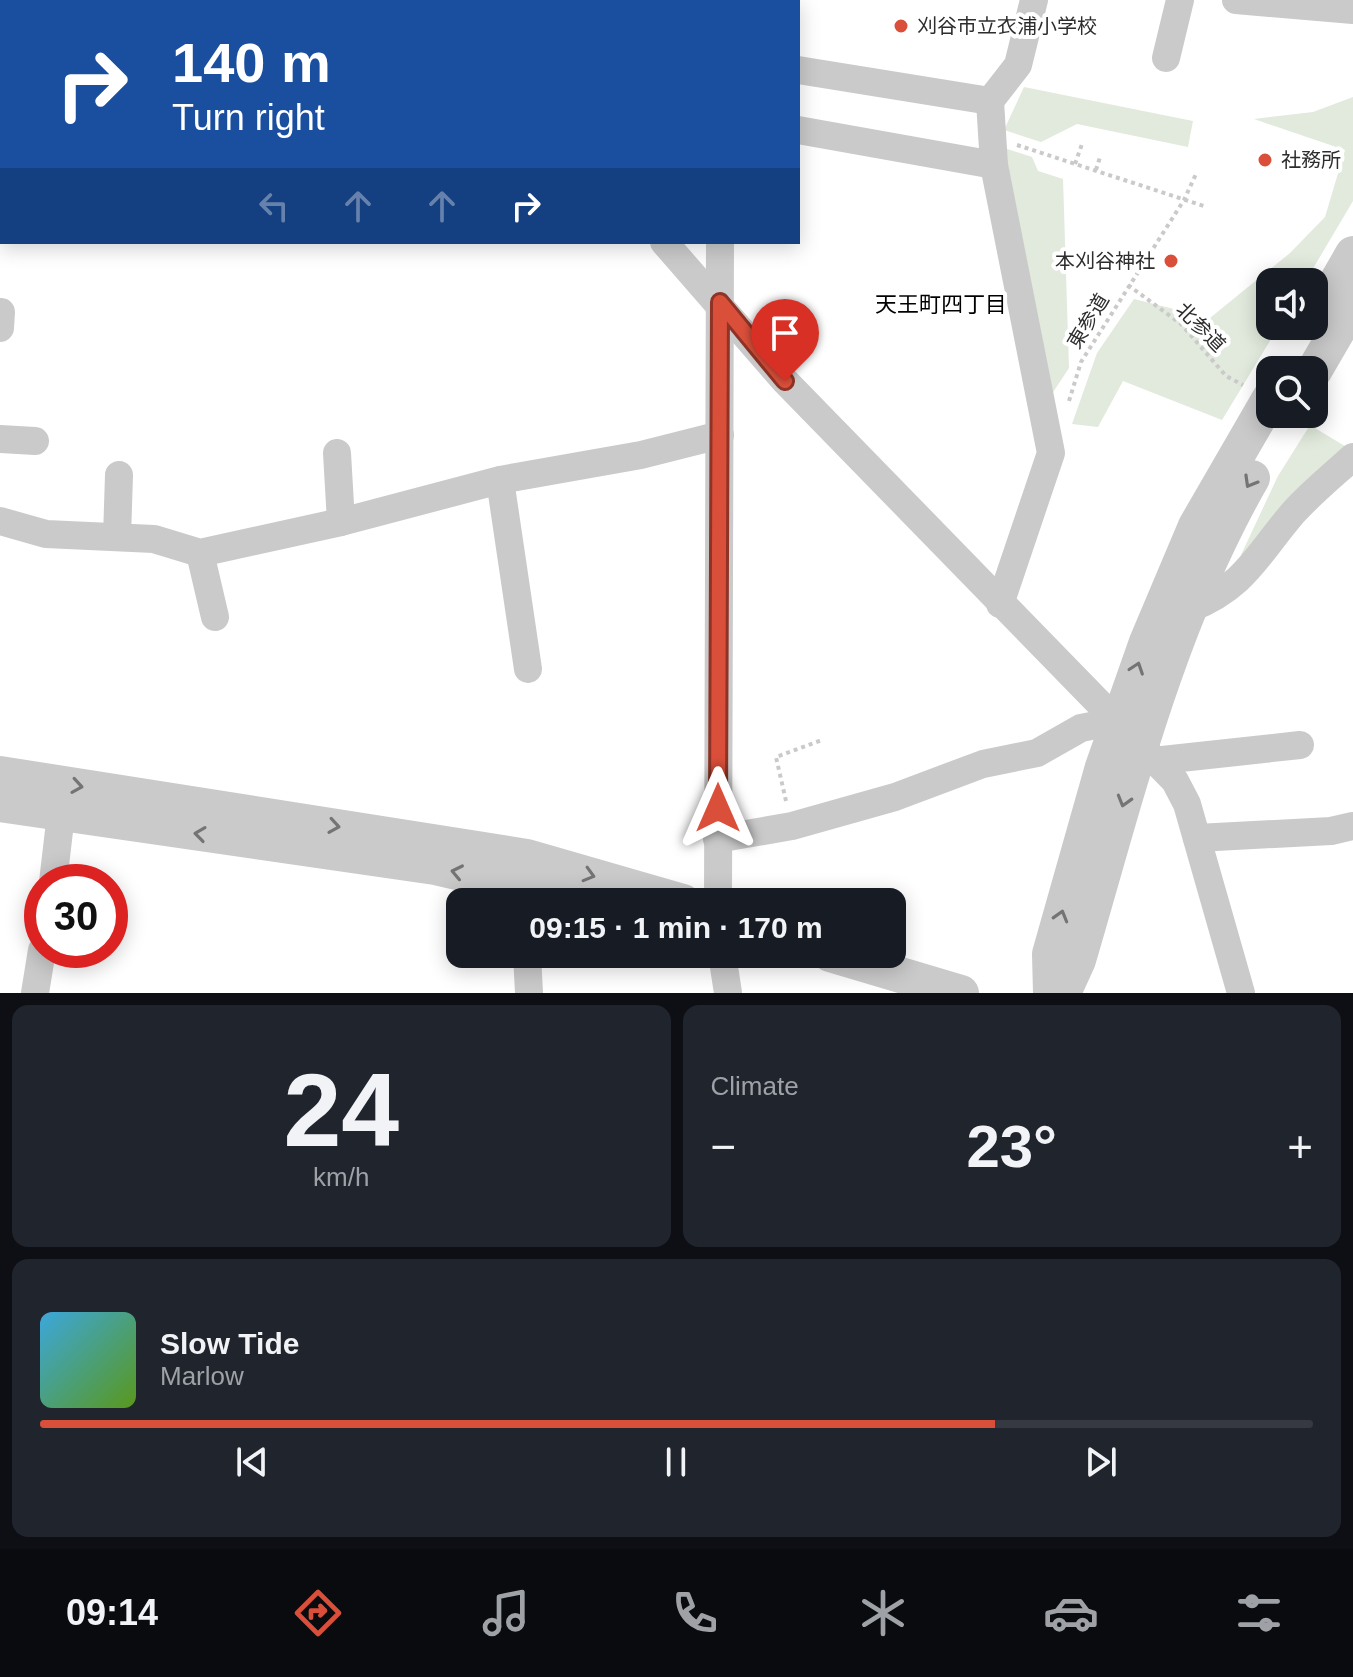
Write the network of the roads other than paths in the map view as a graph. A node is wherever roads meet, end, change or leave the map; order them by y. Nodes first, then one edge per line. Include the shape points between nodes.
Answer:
1 (1034, 0) edge
2 (1180, 0) edge
3 (1236, 0) edge
4 (1353, 10) edge
5 (1166, 58) dead end
6 (800, 70) edge
7 (990, 101) junction
8 (800, 130) edge
9 (994, 165) junction
10 (666, 244) edge
11 (720, 244) edge
12 (1353, 254) edge
13 (1328, 298) edge
14 (720, 302) junction
15 (1353, 304) edge
16 (1, 312) edge
17 (0, 328) edge
18 (1323, 356) edge
19 (1256, 404) edge
20 (1281, 428) edge
21 (720, 435) junction
22 (0, 439) edge
23 (35, 441) dead end
24 (337, 453) dead end
25 (1347, 473) edge
26 (119, 475) dead end
27 (500, 480) junction
28 (0, 521) edge
29 (341, 522) junction
30 (117, 537) junction
31 (200, 553) junction
32 (1000, 604) junction
33 (1189, 609) junction
34 (215, 617) dead end
35 (528, 669) dead end
36 (1132, 739) junction
37 (1300, 745) dead end
38 (0, 774) edge
39 (0, 804) edge
40 (61, 814) junction
41 (1353, 826) edge
42 (1197, 838) junction
43 (717, 839) junction
44 (55, 864) edge
45 (504, 888) edge
46 (634, 888) edge
47 (718, 888) edge
48 (39, 968) edge
49 (528, 968) edge
50 (724, 968) edge
51 (877, 968) edge
52 (35, 993) edge
53 (529, 993) edge
54 (728, 993) edge
55 (961, 993) edge
56 (1051, 993) edge
57 (1063, 993) edge
58 (1241, 993) edge

1 - 7 street via 1018,65
2 - 5 street
3 - 4 street
6 - 7 street
7 - 9 street
8 - 9 street
9 - 32 street via 1051,453
10 - 14 street
11 - 14 street
12 - 13 street
14 - 21 street
14 - 32 street via 785,381
15 - 18 street
16 - 17 street
36 -> 19 street via 1147,642
20 -> 33 street via 1233,511
21 - 27 street
21 - 43 street
22 - 23 street
24 - 29 street
25 - 33 street via 1293,512 1236,584
26 - 30 street
27 - 29 street
27 - 35 street
28 - 30 street via 46,534
29 - 31 street
30 - 31 street via 154,539
31 - 34 street
32 - 36 street
33 - 36 street
36 - 37 street
36 - 42 street via 1175,781
36 - 43 street via 1096,725 1081,728 1037,753 983,764 895,797 792,826
56 -> 36 street via 1050,954
36 -> 57 street via 1078,960
38 -> 46 street via 527,857
39 - 40 street
40 - 44 street
45 -> 40 street via 435,867
41 - 42 street
42 - 58 street
43 - 47 street
48 - 52 street
49 - 53 street
50 - 54 street
51 - 55 street

